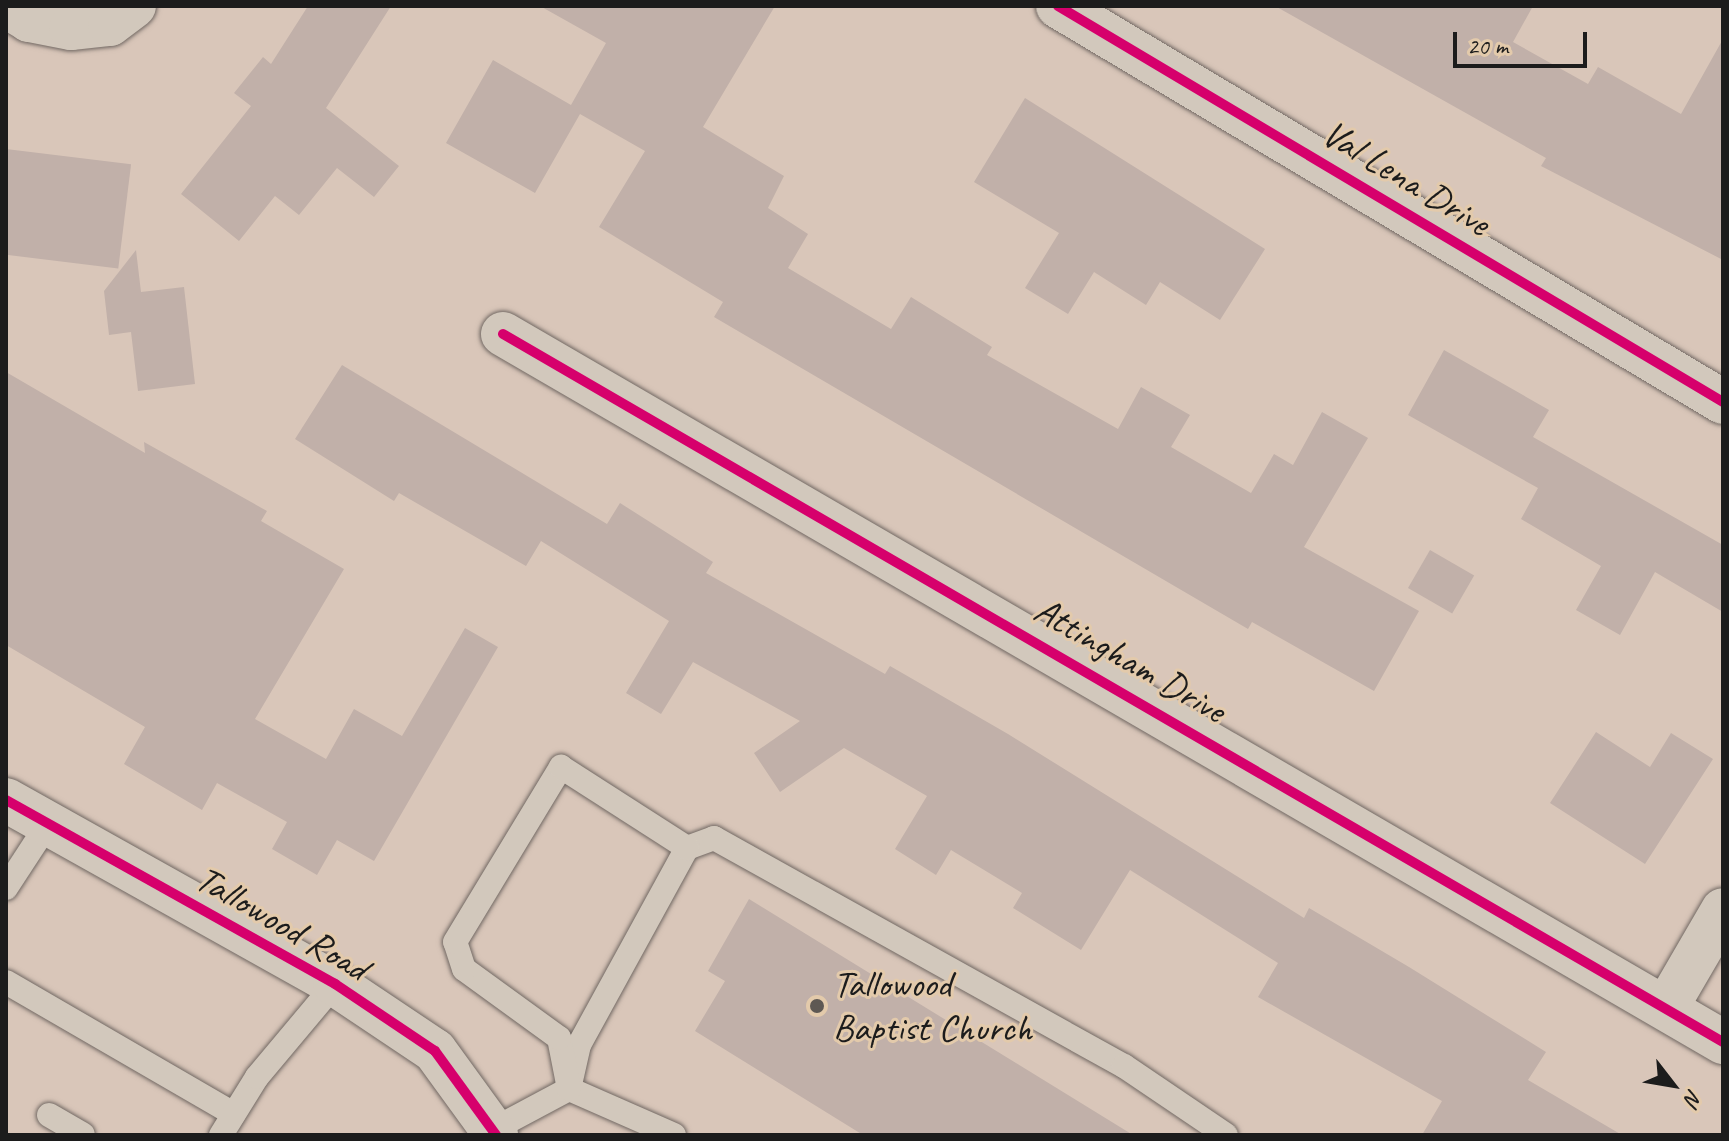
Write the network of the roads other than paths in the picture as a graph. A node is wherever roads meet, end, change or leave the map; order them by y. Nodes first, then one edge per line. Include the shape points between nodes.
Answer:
1 (6, 6) edge
2 (134, 6) edge
3 (1058, 6) edge
4 (503, 334) dead end
5 (1723, 402) edge
6 (6, 800) edge
7 (47, 825) junction
8 (687, 848) junction
9 (6, 888) edge
10 (1723, 910) edge
11 (6, 982) edge
12 (335, 984) junction
13 (1666, 1008) junction
14 (1723, 1042) edge
15 (569, 1089) junction
16 (49, 1115) dead end
17 (227, 1125) edge
18 (632, 1126) edge
19 (495, 1132) edge
20 (83, 1135) edge
21 (674, 1135) edge
22 (1226, 1135) edge

1 - 2 street via 29,20 71,28 110,24
3 - 5 street, Val Lena Drive
4 - 13 street, Attingham Drive
6 - 7 street, Tallowood Road
7 - 9 lane
7 - 12 street, Tallowood Road
8 - 15 lane via 579,1045
8 - 15 lane via 561,767 455,942 464,969 559,1038
8 - 22 lane via 714,838 1124,1066
10 - 13 street
11 - 17 lane
12 - 17 lane via 257,1077
12 - 19 street, Tallowood Road via 435,1051
13 - 14 street, Attingham Drive
15 - 18 lane
15 - 19 lane
16 - 20 lane
18 - 21 lane

